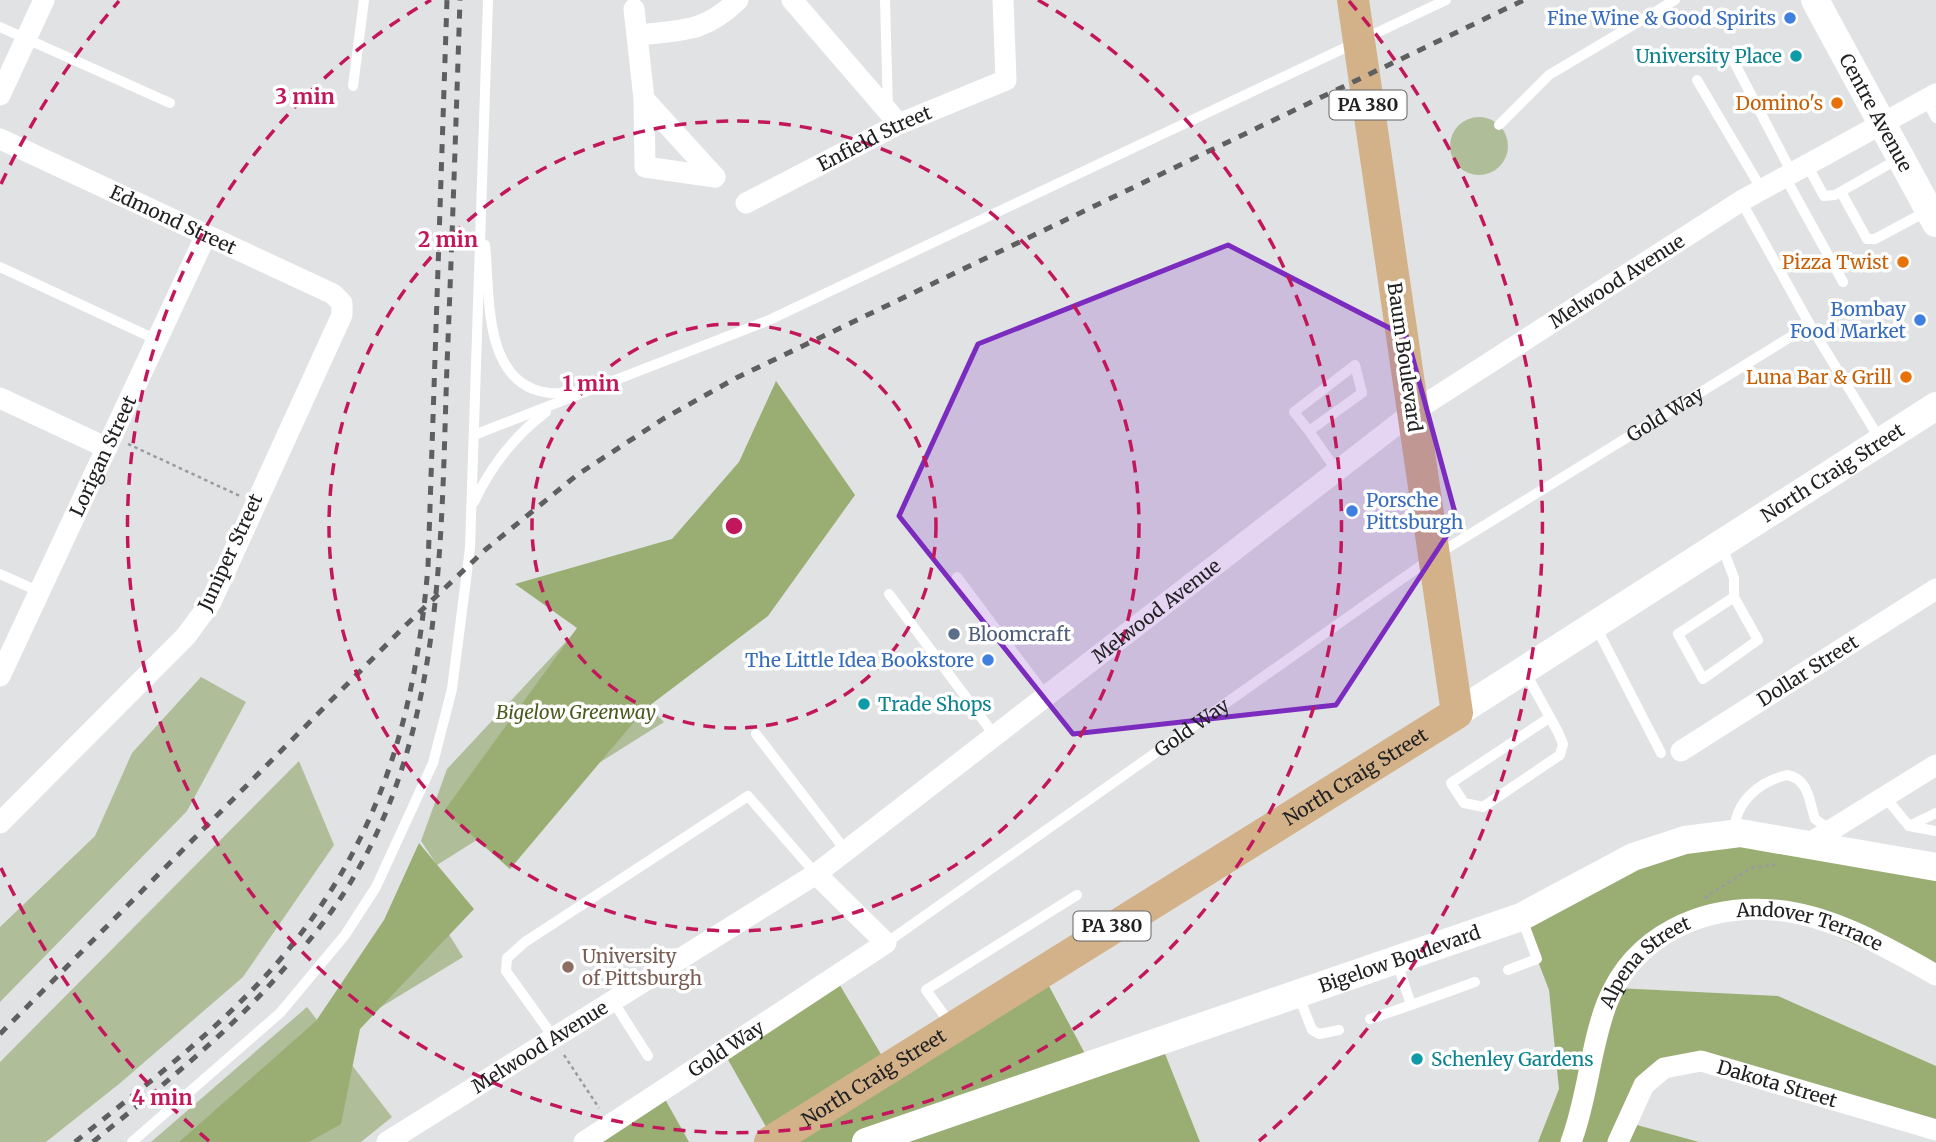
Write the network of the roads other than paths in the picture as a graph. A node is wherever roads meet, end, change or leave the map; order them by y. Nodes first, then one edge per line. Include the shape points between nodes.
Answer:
1 (44, 0) edge
2 (365, 0) edge
3 (488, 0) edge
4 (738, 0) edge
5 (792, 0) edge
6 (885, 0) edge
7 (1003, 0) edge
8 (1353, 0) edge
9 (1446, 0) edge
10 (1675, 0) edge
11 (1815, 0) edge
12 (634, 9) dead end
13 (0, 27) edge
14 (638, 35) junction
15 (25, 38) junction
16 (1733, 60) dead end
17 (1697, 80) dead end
18 (353, 86) dead end
19 (0, 94) edge
20 (644, 99) dead end
21 (170, 103) dead end
22 (1933, 104) edge
23 (894, 118) junction
24 (1882, 123) junction
25 (1499, 125) dead end
26 (0, 139) edge
27 (1900, 158) junction
28 (1794, 172) junction
29 (1762, 190) junction
30 (1841, 192) junction
31 (1741, 201) junction
32 (746, 203) dead end
33 (481, 207) junction
34 (1932, 216) edge
35 (206, 235) junction
36 (0, 267) edge
37 (1843, 282) dead end
38 (342, 303) joint
39 (1810, 325) junction
40 (157, 340) junction
41 (583, 393) junction
42 (0, 398) edge
43 (557, 403) junction
44 (1936, 406) edge
45 (1413, 412) junction
46 (1309, 431) junction
47 (474, 435) junction
48 (1882, 442) junction
49 (114, 445) junction
50 (1337, 471) junction
51 (472, 508) junction
52 (1721, 544) junction
53 (1433, 557) junction
54 (0, 574) edge
55 (957, 577) dead end
56 (1936, 589) edge
57 (40, 592) junction
58 (889, 594) dead end
59 (1734, 597) junction
60 (1595, 625) junction
61 (2, 668) edge
62 (1524, 670) junction
63 (1046, 696) junction
64 (1457, 713) junction
65 (1549, 718) junction
66 (756, 734) dead end
67 (995, 736) junction
68 (1671, 752) joint
69 (1936, 765) edge
70 (1885, 797) junction
71 (1936, 813) edge
72 (0, 823) edge
73 (1909, 826) junction
74 (1936, 831) edge
75 (1734, 834) junction
76 (1820, 836) junction
77 (846, 851) junction
78 (1936, 867) edge
79 (817, 874) junction
80 (1077, 895) dead end
81 (1521, 917) junction
82 (1677, 925) joint
83 (886, 943) junction
84 (1396, 959) junction
85 (1508, 970) dead end
86 (1936, 975) edge
87 (1475, 982) dead end
88 (1454, 990) junction
89 (1297, 993) junction
90 (613, 1001) junction
91 (1458, 1003) dead end
92 (1411, 1005) junction
93 (1370, 1019) dead end
94 (952, 1026) junction
95 (1339, 1030) dead end
96 (554, 1038) junction
97 (648, 1056) dead end
98 (1936, 1130) edge
99 (132, 1142) edge
100 (387, 1142) edge
101 (584, 1142) edge
102 (770, 1142) edge
103 (866, 1142) edge
104 (1571, 1142) edge
105 (1618, 1142) edge

1 - 15 street
2 - 18 lane
3 - 33 lane
4 - 14 street via 700,28
5 - 23 street
6 - 23 lane
7 - 23 street, Enfield Street via 1006,80
8 - 45 main road, Baum Boulevard / PA 380
9 - 41 lane via 767,321
10 - 25 lane via 1549,75
11 - 24 main road, Centre Avenue
12 - 14 street
13 - 15 lane
14 - 20 street
15 - 19 street
15 - 21 lane
16 - 28 lane
17 - 29 lane
22 - 24 street, Melwood Avenue
23 - 32 street, Enfield Street
24 - 27 main road, Centre Avenue
24 - 28 street, Melwood Avenue
26 - 35 street, Edmond Street
27 - 30 lane
27 - 34 main road, Centre Avenue
28 - 29 street, Melwood Avenue
28 - 30 lane via 1824,196
28 - 37 lane
29 - 31 street, Melwood Avenue
30 - 34 lane via 1867,239
31 - 39 lane
31 - 45 street, Melwood Avenue
33 - 41 lane via 495,334 507,368 534,390
33 - 47 lane
35 - 38 street, Edmond Street via 333,294
35 - 40 street, Lorigan Street
36 - 40 lane
38 - 72 street, Juniper Street via 342,315 211,602 186,636
39 - 48 lane
39 - 53 lane, Gold Way
40 - 49 street, Lorigan Street
41 - 43 lane
42 - 49 street
43 - 47 lane
43 - 51 lane via 520,432 490,471
44 - 48 main road, North Craig Street
45 - 50 street, Melwood Avenue
45 - 53 main road, Baum Boulevard / PA 380
46 - 46 lane via 1362,393 1355,365 1294,412
46 - 50 lane
47 - 51 lane
48 - 52 main road, North Craig Street
49 - 57 street, Lorigan Street
50 - 63 street, Melwood Avenue
51 - 99 lane via 467,589 452,689 433,763 376,887 345,935 280,1013
52 - 59 lane via 1734,578
52 - 60 main road, North Craig Street
53 - 64 main road, Baum Boulevard / PA 380
53 - 83 lane, Gold Way
54 - 57 lane
55 - 63 lane
56 - 68 street, Dollar Street
57 - 61 street, Lorigan Street
58 - 67 lane
59 - 59 lane via 1758,640 1703,679 1678,634
60 - 62 main road, North Craig Street
60 - 68 lane
62 - 64 main road, North Craig Street
62 - 65 lane
63 - 67 street, Melwood Avenue
64 - 94 main road, North Craig Street / PA 380
65 - 65 lane via 1563,744 1560,755 1483,807 1464,803 1451,783
66 - 77 lane
67 - 77 street, Melwood Avenue
69 - 70 street
70 - 73 lane
70 - 76 street
71 - 73 lane
73 - 74 lane
75 - 76 main road, Bigelow Boulevard
75 - 76 lane via 1737,812 1744,801 1761,785 1787,775 1798,779 1808,793
75 - 81 main road, Bigelow Boulevard via 1685,840 1633,857
76 - 78 main road, Bigelow Boulevard
77 - 79 street, Melwood Avenue
79 - 83 street
79 - 90 street, Melwood Avenue
79 - 96 lane via 748,796 507,958 506,971
80 - 94 lane via 926,990
81 - 84 main road, Bigelow Boulevard
81 - 85 lane via 1536,959
82 - 86 street, Andover Terrace via 1701,916 1775,910 1838,926
82 - 104 street, Alpena Street via 1651,942 1625,969 1607,1004
83 - 101 street, Gold Way
84 - 89 main road, Bigelow Boulevard
84 - 92 lane
87 - 88 lane
88 - 91 lane
88 - 92 lane
89 - 95 lane via 1312,1030 1319,1034
89 - 103 main road, Bigelow Boulevard
90 - 96 street, Melwood Avenue
90 - 97 lane
92 - 93 lane
94 - 102 main road, North Craig Street / PA 380
96 - 100 street, Melwood Avenue
98 - 105 street, Dakota Street via 1701,1061 1664,1068 1644,1085

